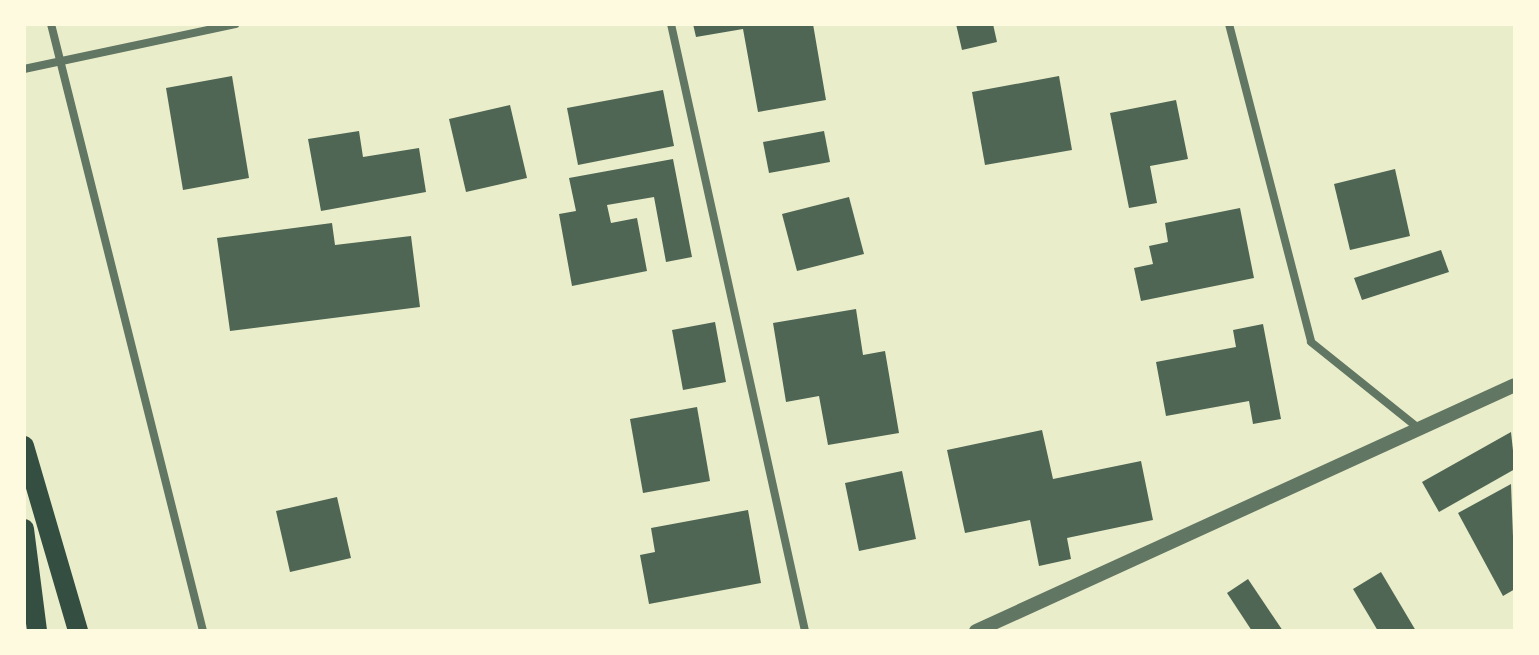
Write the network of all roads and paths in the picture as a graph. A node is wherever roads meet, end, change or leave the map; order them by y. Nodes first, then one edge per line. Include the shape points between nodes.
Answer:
1 (51, 24) edge
2 (235, 24) edge
3 (671, 24) edge
4 (1229, 24) edge
5 (59, 61) junction
6 (24, 69) edge
7 (1515, 385) edge
8 (1417, 427) junction
9 (24, 446) edge
10 (24, 529) edge
11 (37, 631) edge
12 (78, 631) edge
13 (203, 631) edge
14 (805, 631) edge
15 (976, 631) edge

1 - 5 street
2 - 5 street
3 - 14 street
4 - 8 street via 1311,342
5 - 6 street
5 - 13 street
7 - 8 street
8 - 15 street
9 - 12 main road
10 - 11 main road

